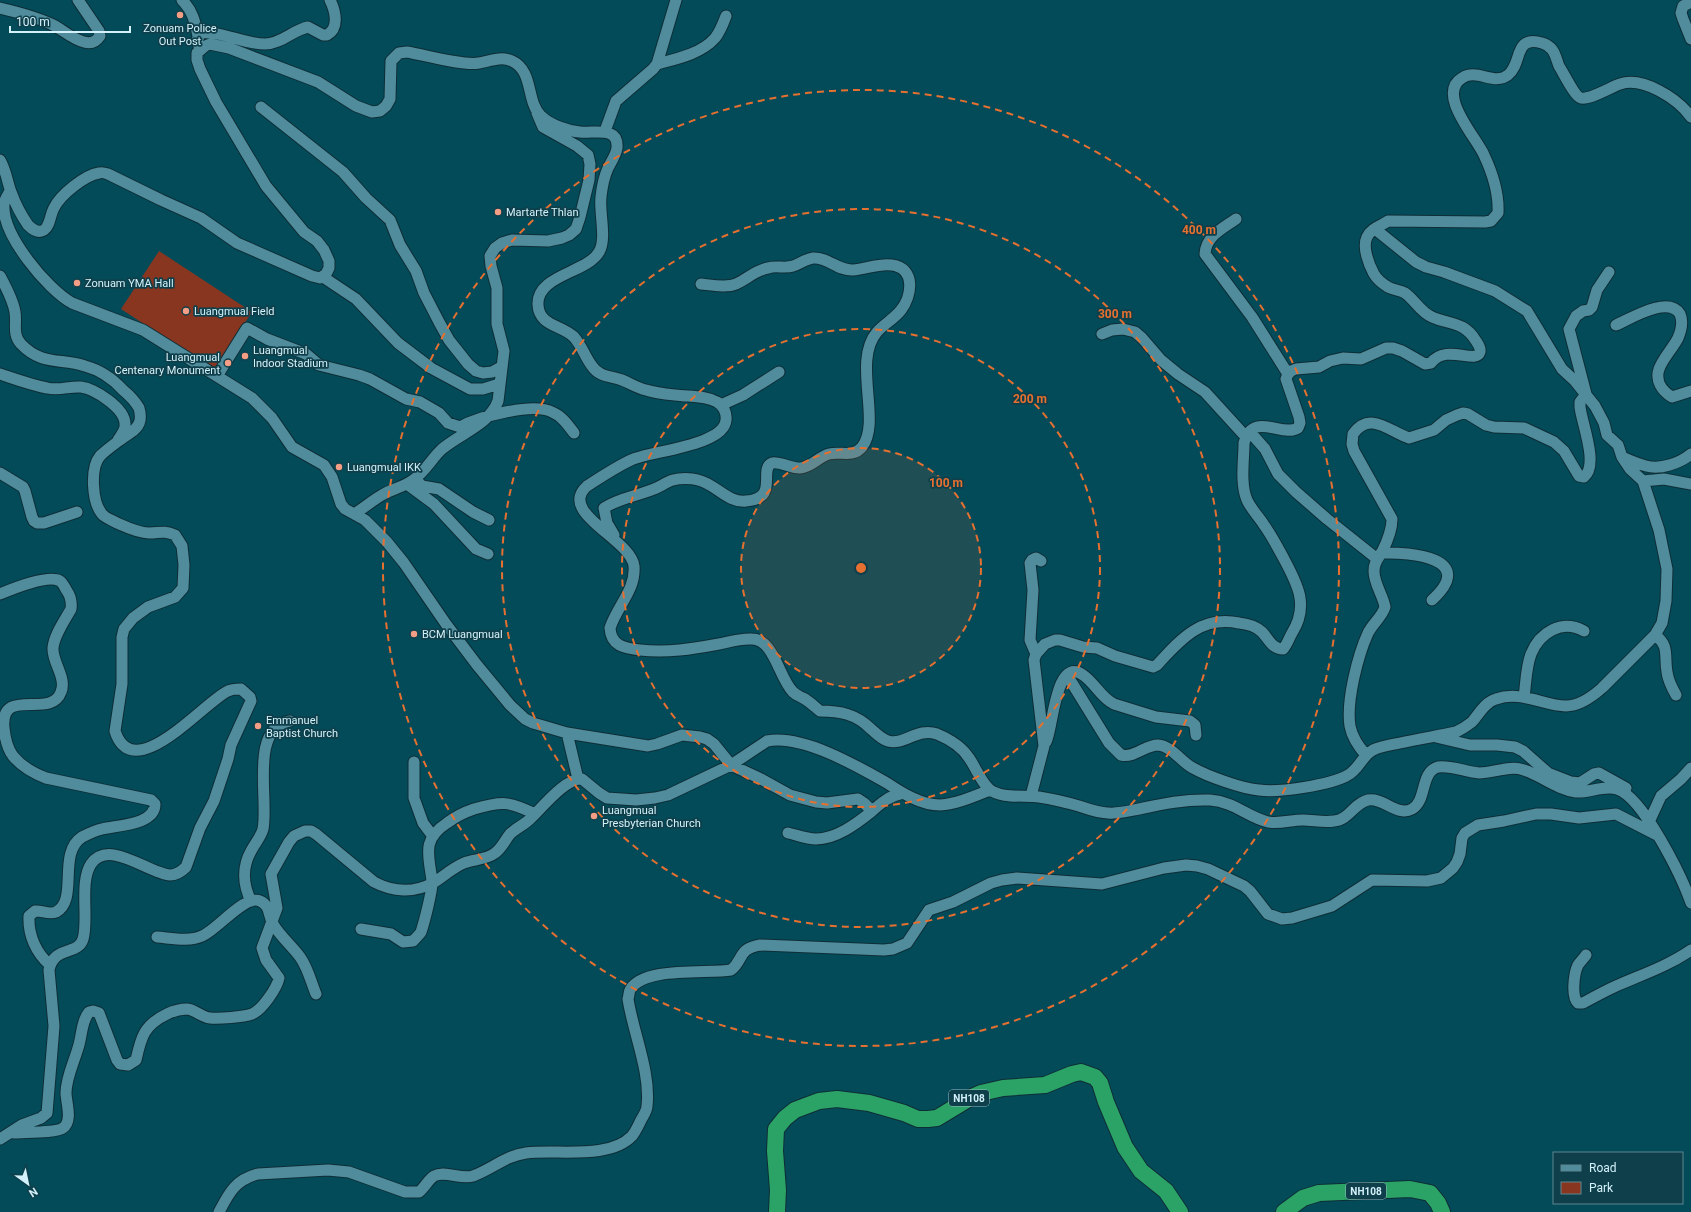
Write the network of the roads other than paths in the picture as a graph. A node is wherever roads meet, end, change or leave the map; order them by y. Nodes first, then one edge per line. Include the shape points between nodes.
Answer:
1 (78, 0) edge
2 (182, 0) edge
3 (330, 0) edge
4 (676, 0) edge
5 (1691, 2) edge
6 (0, 8) edge
7 (726, 16) dead end
8 (198, 36) junction
9 (1691, 39) edge
10 (200, 49) junction
11 (657, 64) junction
12 (261, 107) dead end
13 (536, 110) junction
14 (1691, 117) edge
15 (605, 131) junction
16 (0, 160) edge
17 (10, 191) junction
18 (1236, 219) dead end
19 (1374, 229) junction
20 (1609, 272) dead end
21 (0, 276) edge
22 (323, 277) junction
23 (701, 284) dead end
24 (1616, 326) dead end
25 (1102, 334) dead end
26 (501, 367) junction
27 (779, 372) dead end
28 (0, 374) edge
29 (1288, 374) junction
30 (217, 376) junction
31 (500, 384) junction
32 (1691, 391) edge
33 (1586, 394) junction
34 (721, 405) junction
35 (489, 416) junction
36 (574, 433) dead end
37 (1248, 434) junction
38 (115, 444) junction
39 (1691, 454) edge
40 (1622, 457) junction
41 (0, 472) edge
42 (1643, 481) junction
43 (411, 482) junction
44 (1691, 484) edge
45 (77, 512) dead end
46 (354, 514) junction
47 (489, 520) dead end
48 (618, 542) junction
49 (488, 554) dead end
50 (1379, 555) junction
51 (1042, 562) dead end
52 (0, 594) edge
53 (1432, 600) dead end
54 (1584, 631) dead end
55 (1655, 635) junction
56 (1036, 654) junction
57 (1067, 675) junction
58 (1676, 695) dead end
59 (1524, 697) junction
60 (290, 721) dead end
61 (567, 733) junction
62 (1196, 735) dead end
63 (1432, 736) junction
64 (1044, 746) junction
65 (1366, 755) junction
66 (414, 762) dead end
67 (731, 765) junction
68 (1691, 768) edge
69 (578, 779) junction
70 (990, 790) junction
71 (903, 793) junction
72 (1031, 796) junction
73 (1633, 801) junction
74 (872, 811) junction
75 (535, 814) junction
76 (1649, 822) junction
77 (788, 833) dead end
78 (432, 835) junction
79 (1657, 836) junction
80 (432, 883) junction
81 (251, 901) junction
82 (1691, 903) edge
83 (272, 923) junction
84 (361, 929) dead end
85 (157, 937) dead end
86 (1691, 950) edge
87 (1586, 955) dead end
88 (50, 965) junction
89 (316, 994) dead end
90 (4, 1136) edge
91 (219, 1212) edge
92 (777, 1212) edge
93 (1180, 1212) edge
94 (1284, 1212) edge
95 (1442, 1212) edge

1 - 6 street via 99,31 100,36 92,43 77,39 51,24
2 - 8 street via 193,14
3 - 8 street via 335,25 334,30 327,35 308,27 266,44 206,32 201,32
4 - 11 street
5 - 9 street via 1683,6 1681,13
7 - 11 street via 720,31 704,47
8 - 10 street via 197,44
10 - 13 street via 210,44 229,48 318,82 356,106 372,112 380,111 390,99 391,61 399,54 407,52 472,63 502,58 511,60 524,71
10 - 22 street via 197,53 200,69 216,102 266,186 304,232 317,241 324,250 329,268
11 - 15 street via 616,102
12 - 26 street via 343,172 390,220 439,322 468,364 483,373
13 - 15 street via 547,120 563,128 580,132
13 - 26 street via 543,127 588,155 589,180 576,229 569,235 548,241 512,240 498,246 490,256 497,288 498,324 504,351
14 - 19 street via 1674,100 1653,87 1631,82 1619,84 1587,98 1580,98 1570,86 1553,50 1542,43 1528,42 1523,44 1514,67 1506,77 1500,79 1467,75 1453,88 1455,104 1478,142 1488,165 1498,206 1496,217 1485,222 1388,221
15 - 34 street via 615,139 617,150 607,170 601,194 602,247 594,258 547,286 538,298 540,314 544,320 572,335 583,348 591,365 602,375 644,390 707,398
16 - 17 street
17 - 22 street via 29,226 39,232 48,226 53,209 68,191 92,175 100,172 108,174 201,218 237,243 316,278
17 - 30 street via 4,203 8,228 36,270 64,299 81,308 143,330
18 - 29 street via 1211,237 1206,245 1205,254 1252,317
19 - 29 street via 1365,243 1375,275 1389,288 1405,293 1424,313 1464,327 1479,346 1479,353 1470,357 1454,353 1442,355 1425,364 1402,351 1386,348 1360,360 1343,358 1319,367 1296,369
19 - 33 street via 1416,262 1495,291 1527,311 1562,369
20 - 33 street via 1597,290 1592,307 1576,316 1569,329
21 - 38 street via 15,312 16,337 25,348 54,362 84,365 102,372 138,406 140,417 136,428
22 - 31 street via 356,299 398,343 431,368 470,389 484,389
23 - 48 street via 736,284 766,268 789,267 814,258 851,270 891,265 906,270 909,276 906,301 902,309 871,342 866,368 869,424 865,443 858,451 826,455 810,466 799,468 772,464 767,469 766,490 760,498 752,501 735,500 704,482 685,479 673,480 656,489 615,500 604,508 607,523
24 - 32 street via 1660,307 1678,311 1682,324 1679,336 1659,369 1658,380 1665,393 1672,397
25 - 37 street via 1123,329 1134,332 1161,360 1205,392
26 - 31 street
27 - 34 street via 743,395
28 - 38 street via 48,388 91,389 113,405 125,418 126,425
29 - 37 street via 1288,387 1300,417 1298,428 1289,431 1263,426
30 - 35 street via 247,328 267,339 306,354 319,365 370,379 406,400 420,402 439,413 448,423 460,427 478,418
30 - 46 street via 252,398 272,418 292,447 324,465 332,477 341,504
31 - 35 street via 498,401
33 - 40 street via 1598,412 1607,435 1618,445
33 - 50 street via 1580,402 1589,447 1589,471 1584,477 1579,476 1564,451 1554,442 1524,428 1486,425 1468,414 1457,415 1434,430 1409,438 1374,422 1356,430 1352,439 1354,451 1392,519 1392,528
34 - 48 street via 726,418 722,429 716,434 679,449 632,459 582,490 582,510
35 - 36 street via 520,410 547,410 559,416
35 - 43 street via 441,450
37 - 50 street via 1265,449 1278,474 1296,492 1328,520
37 - 56 street via 1244,443 1246,498 1278,545 1300,594 1297,622 1284,647 1276,648 1254,626 1227,620 1210,623 1187,634 1153,667 1097,648 1082,647 1060,640 1050,642
38 - 88 street via 96,463 94,497 97,507 103,515 136,531 162,531 175,535 182,546 184,577 183,588 175,597 148,607 133,618 124,629 122,684 115,731 117,737 121,743 134,750 150,748 183,727 229,690 241,689 251,701 231,745 214,801 201,824 186,867 170,875 117,856 97,858 86,875 83,940 77,947 54,957
39 - 40 street via 1664,466 1646,467
40 - 42 street
41 - 45 street via 26,491 32,516 37,523 44,524
42 - 44 street via 1664,479
42 - 55 street via 1659,530 1667,569 1662,623
43 - 46 street via 384,494
43 - 47 street via 439,489
43 - 49 street via 476,549
46 - 61 street via 365,520 387,542 477,665 517,712 533,723
48 - 70 street via 634,565 630,590 610,628 613,640 618,645 624,648 663,652 742,639 757,639 769,648 783,679 792,691 820,711 852,715 888,741 924,732 936,734 966,754
50 - 53 street via 1392,552 1424,556 1442,563 1448,573 1448,581
50 - 65 street via 1374,571 1385,607 1368,632 1359,657 1350,715 1354,737 1358,747
51 - 56 street via 1036,558 1030,563 1033,590 1030,640
52 - 88 street via 36,582 56,580 61,582 68,592 72,603 53,647 62,691 59,698 52,703 13,706 5,712 4,731 12,754 25,768 40,776 151,800 155,804 151,816 143,820 100,829 76,842 69,862 64,902 55,912 37,910 29,916 33,941 43,959
54 - 59 street via 1568,626 1554,628 1544,635 1530,655
55 - 58 street via 1663,640 1666,647 1667,673
55 - 59 street via 1602,688 1586,700 1566,706
56 - 64 street via 1034,660
57 - 62 street via 1076,672 1084,675 1108,701 1117,706 1156,717 1190,721 1195,725
57 - 64 street via 1061,681 1048,740
57 - 65 street via 1109,743 1121,755 1131,755 1153,746 1165,747 1192,768 1237,785 1259,790 1295,788 1335,780 1355,770
59 - 63 street via 1497,698 1465,727 1456,732
60 - 81 street via 282,723 269,737 264,753 263,828 247,859 245,874
61 - 67 street via 648,746 682,735 700,737 714,744
61 - 69 street
63 - 65 street via 1385,746
63 - 73 street via 1466,744 1516,747 1548,773 1571,782 1582,783 1599,773 1625,787
64 - 72 street
66 - 78 street via 414,798 423,823
67 - 69 street via 668,795 636,800 607,798 582,779
67 - 71 street via 767,741 784,740 831,754
67 - 74 street via 790,795 827,803 858,799
68 - 76 street via 1661,796
69 - 75 street via 556,793
70 - 71 street via 941,805
70 - 72 street via 1006,795
71 - 74 street via 891,797
72 - 73 street via 1109,813 1207,800 1232,805 1268,822 1334,821 1345,818 1360,803 1371,799 1399,810 1409,811 1416,806 1429,774 1440,767 1477,773 1517,768 1569,791 1587,792 1612,788 1624,792
73 - 76 street
74 - 77 street via 845,830 831,836 816,839
75 - 78 street via 519,806 498,803 469,811 437,829
75 - 80 street via 514,830 494,854 463,864
76 - 79 street
78 - 80 street via 428,846
79 - 82 street via 1680,876
79 - 91 street via 1616,814 1579,818 1536,814 1478,825 1465,833 1457,862 1441,878 1427,881 1372,880 1332,906 1282,919 1268,914 1244,886 1197,866 1164,868 1102,884 1016,878 1002,880 929,910 906,943 894,949 760,945 742,953 736,966 731,970 658,974 635,984 628,999 643,1062 647,1108 632,1136 616,1145 589,1151 515,1155 471,1177 442,1174 435,1176 419,1192 405,1192 349,1172 328,1170 258,1174 240,1181
80 - 83 street via 408,890 382,886 312,831 299,832 289,842 271,874 278,903
80 - 84 street via 420,933 413,941 404,942 391,934
81 - 83 street via 260,901 267,906
81 - 85 street via 202,937
83 - 89 street via 302,960
83 - 90 street via 264,941 263,954 279,978 258,1010 247,1015 212,1018 187,1009 172,1012 148,1026 141,1039 136,1060 128,1065 120,1064 117,1060 99,1013 88,1012 67,1083 67,1124 58,1130
86 - 87 street via 1644,975 1578,1003 1573,996 1577,970
88 - 90 street via 54,1026 47,1112 41,1118 22,1125
92 - 93 highway, NH108 via 776,1129 795,1110 819,1101 837,1099 869,1103 918,1119 937,1118 981,1093 1003,1088 1045,1085 1081,1072 1095,1077 1100,1083 1125,1147 1141,1171 1166,1191
94 - 95 highway, NH108 via 1303,1198 1319,1193 1410,1189 1430,1192

